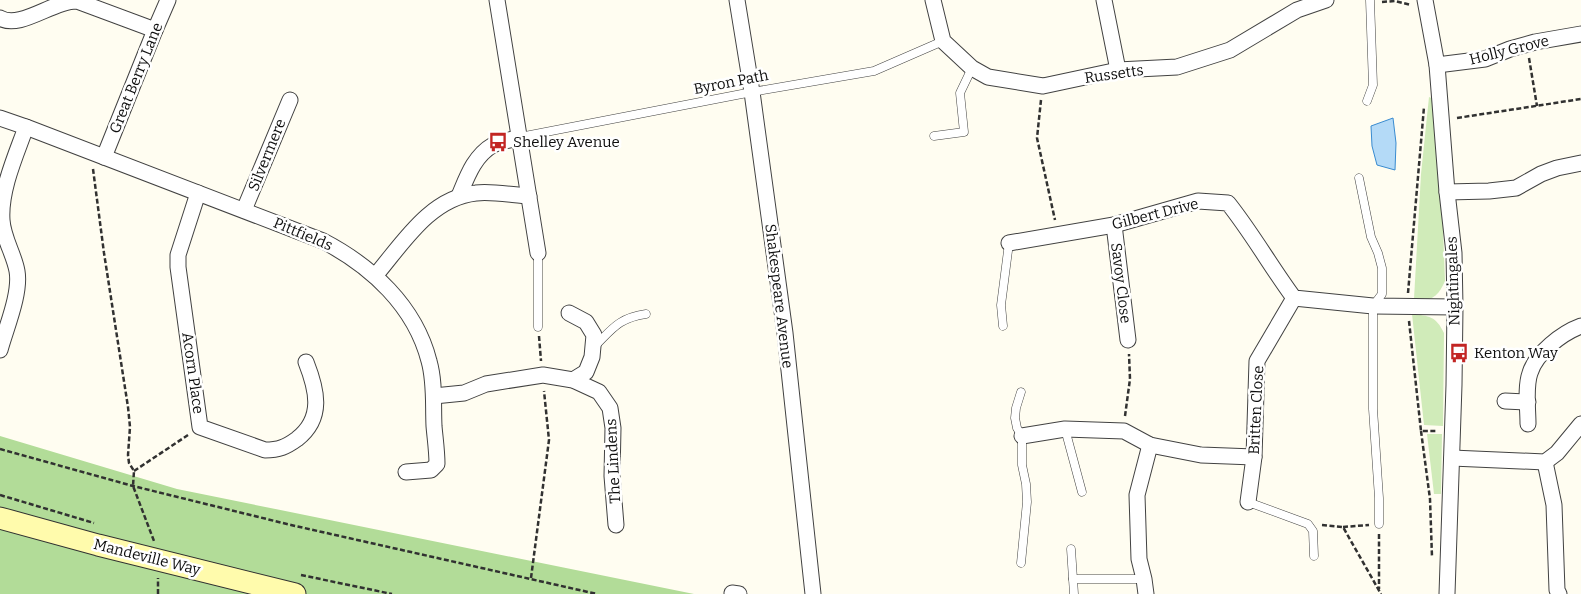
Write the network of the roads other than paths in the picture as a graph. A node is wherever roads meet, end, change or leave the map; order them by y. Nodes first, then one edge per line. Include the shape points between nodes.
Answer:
1 (168, 0) edge
2 (497, 0) edge
3 (737, 0) edge
4 (933, 0) edge
5 (1104, 0) edge
6 (1326, 0) edge
7 (1370, 1) edge
8 (1420, 5) edge
9 (0, 18) edge
10 (155, 30) junction
11 (1581, 34) edge
12 (943, 41) junction
13 (1436, 64) junction
14 (972, 68) junction
15 (1118, 70) junction
16 (752, 92) junction
17 (290, 100) dead end
18 (1368, 101) dead end
19 (0, 118) edge
20 (26, 126) junction
21 (934, 136) dead end
22 (520, 137) junction
23 (104, 157) junction
24 (1581, 162) edge
25 (1359, 178) dead end
26 (1447, 192) junction
27 (198, 193) junction
28 (459, 196) junction
29 (529, 196) junction
30 (244, 210) junction
31 (1114, 225) junction
32 (1009, 243) joint
33 (538, 253) joint
34 (375, 276) junction
35 (1294, 298) junction
36 (1373, 306) junction
37 (1455, 307) junction
38 (569, 313) dead end
39 (646, 314) dead end
40 (1003, 326) dead end
41 (1581, 326) edge
42 (538, 327) road end
43 (1128, 340) road end
44 (593, 348) junction
45 (0, 350) edge
46 (306, 362) dead end
47 (573, 380) junction
48 (1021, 392) dead end
49 (434, 396) junction
50 (1504, 401) dead end
51 (1528, 402) junction
52 (1528, 424) dead end
53 (1581, 424) edge
54 (1065, 429) junction
55 (1022, 436) junction
56 (1150, 445) junction
57 (1254, 457) junction
58 (1452, 458) junction
59 (1545, 462) junction
60 (406, 472) dead end
61 (1082, 492) dead end
62 (1248, 502) joint
63 (0, 518) edge
64 (1379, 524) road end
65 (616, 525) dead end
66 (1072, 549) dead end
67 (1314, 556) dead end
68 (1021, 563) dead end
69 (1073, 579) junction
70 (1144, 579) junction
71 (295, 594) edge
72 (813, 594) edge
73 (1074, 594) edge
74 (1146, 594) edge
75 (1447, 594) edge
76 (1559, 594) edge

1 - 10 street, Great Berry Lane
2 - 22 street
3 - 16 street, Shakespeare Avenue
4 - 12 street
5 - 15 street
6 - 15 street, Russetts via 1297,10 1230,50 1177,67
7 - 18 lane via 1373,85
8 - 13 street, Nightingales
9 - 10 street via 18,20 65,2 78,1
10 - 23 street, Great Berry Lane
11 - 13 street, Holly Grove via 1527,44 1485,59
12 - 14 street, Russetts
12 - 16 lane, Byron Path via 874,71
13 - 26 street, Nightingales
14 - 15 street, Russetts via 988,77 1043,86
14 - 21 lane via 960,93 964,132
16 - 22 lane, Byron Path
16 - 72 street, Shakespeare Avenue via 785,333
17 - 30 street, Silvermere
19 - 20 street, Pittfields
20 - 23 street, Pittfields
20 - 45 street via 3,201 2,220 17,272 17,290
22 - 28 street via 494,145 477,159
22 - 29 street
23 - 27 street, Pittfields
24 - 26 street via 1549,171 1516,188
25 - 36 lane via 1371,237 1382,268 1382,294
26 - 37 street, Nightingales via 1454,253
27 - 30 street, Pittfields
27 - 46 street, Acorn Place via 178,256 178,267 200,427 265,450 287,447 304,434 312,422 316,405 313,380
28 - 29 street via 477,192
28 - 34 street via 444,203 421,222
29 - 33 street
30 - 34 street, Pittfields via 323,241
31 - 32 street, Gilbert Drive
31 - 35 street, Gilbert Drive via 1198,201 1228,203
31 - 43 street, Savoy Close
32 - 40 lane via 1001,305
33 - 42 lane
34 - 49 street, Pittfields via 400,302 422,340
35 - 36 street
35 - 57 street, Britten Close via 1257,361
36 - 37 street
36 - 64 lane via 1373,409
37 - 58 street, Nightingales
38 - 44 street via 586,322 594,335
39 - 44 lane via 617,324
41 - 51 street via 1540,354 1530,372
44 - 47 street via 586,372
47 - 49 street, The Lindens via 543,375 486,384 464,393
47 - 65 street, The Lindens via 599,392 610,408
48 - 55 lane via 1014,418
49 - 60 street, Pittfields via 437,464 430,470
50 - 51 street
51 - 52 street
53 - 59 street via 1557,453
54 - 55 street
54 - 56 street via 1124,431
54 - 61 lane
55 - 68 lane via 1027,502
56 - 57 street via 1201,455
56 - 70 street via 1137,495 1139,558
57 - 62 street, Britten Close
58 - 59 street
58 - 75 street, Nightingales
59 - 76 street via 1554,504
62 - 67 lane via 1308,524 1313,531
63 - 71 main road, Mandeville Way
66 - 69 lane
69 - 70 lane
69 - 73 lane
70 - 74 street

